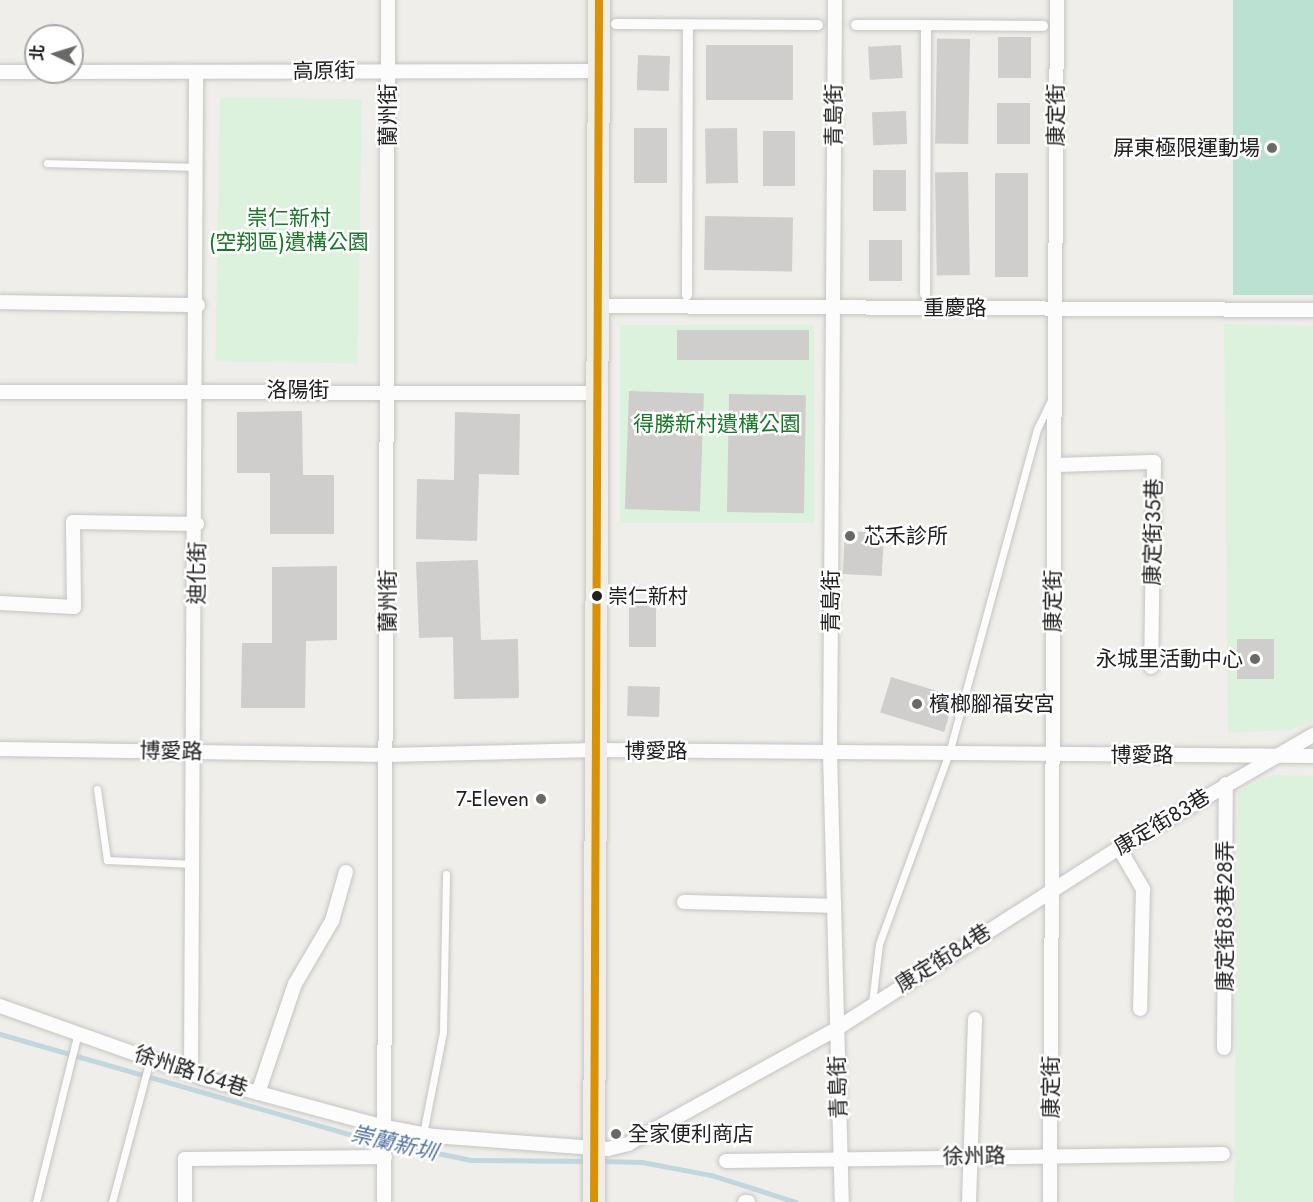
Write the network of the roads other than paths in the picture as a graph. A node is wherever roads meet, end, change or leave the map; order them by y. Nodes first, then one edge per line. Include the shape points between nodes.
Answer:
1 (388, 0) edge
2 (599, 0) edge
3 (835, 0) edge
4 (1056, 0) edge
5 (616, 24) dead end
6 (818, 25) dead end
7 (856, 25) dead end
8 (926, 25) junction
9 (688, 26) junction
10 (1043, 26) dead end
11 (388, 69) junction
12 (599, 71) junction
13 (0, 72) edge
14 (24, 72) edge
15 (84, 72) edge
16 (196, 73) junction
17 (47, 164) dead end
18 (197, 166) junction
19 (925, 294) dead end
20 (687, 295) dead end
21 (0, 302) edge
22 (198, 305) junction
23 (597, 306) junction
24 (833, 307) junction
25 (1054, 308) junction
26 (1313, 310) edge
27 (198, 390) junction
28 (388, 390) junction
29 (0, 392) edge
30 (1054, 392) junction
31 (596, 393) junction
32 (1054, 465) junction
33 (197, 524) junction
34 (0, 603) edge
35 (1151, 667) dead end
36 (1313, 735) edge
37 (0, 749) edge
38 (595, 750) junction
39 (195, 751) junction
40 (830, 752) junction
41 (949, 753) junction
42 (1053, 754) junction
43 (387, 755) junction
44 (1273, 756) junction
45 (1313, 756) edge
46 (1226, 784) junction
47 (97, 789) dead end
48 (1119, 848) junction
49 (193, 864) junction
50 (346, 872) dead end
51 (446, 874) dead end
52 (1052, 890) junction
53 (684, 902) dead end
54 (832, 906) junction
55 (872, 1003) junction
56 (0, 1006) edge
57 (1140, 1009) dead end
58 (975, 1019) dead end
59 (836, 1029) junction
60 (78, 1032) junction
61 (1224, 1048) dead end
62 (149, 1063) junction
63 (191, 1074) junction
64 (258, 1093) junction
65 (385, 1130) junction
66 (423, 1134) junction
67 (385, 1153) junction
68 (1223, 1154) dead end
69 (1050, 1155) junction
70 (594, 1156) junction
71 (970, 1156) junction
72 (842, 1159) junction
73 (726, 1161) dead end
74 (36, 1202) edge
75 (112, 1202) edge
76 (185, 1202) edge
77 (384, 1202) edge
78 (594, 1202) edge
79 (842, 1202) edge
80 (969, 1202) edge
81 (1050, 1202) edge

1 - 11 street, 蘭州街
2 - 12 main road
3 - 24 street, 青島街
4 - 25 street, 康定街
5 - 9 street
6 - 9 street
7 - 8 street
8 - 10 street
8 - 19 street
9 - 20 street
11 - 12 street, 高原街
11 - 16 street, 高原街
11 - 28 street, 蘭州街
12 - 23 main road
13 - 14 street
15 - 16 street, 高原街
16 - 18 street, 迪化街
17 - 18 lane
18 - 22 street, 迪化街
21 - 22 street
22 - 27 street, 迪化街
23 - 24 street, 重慶路
23 - 31 main road
24 - 25 street, 重慶路
24 - 40 street, 青島街
25 - 26 street, 重慶路
25 - 30 street, 康定街
27 - 28 street, 洛陽街
27 - 29 street, 洛陽街
27 - 33 street, 迪化街
28 - 31 street, 洛陽街
28 - 43 street, 蘭州街
30 - 32 street, 康定街
30 - 41 lane via 1037,429
31 - 38 main road
32 - 35 street, 康定街35巷 via 1154,462
32 - 42 street, 康定街
33 - 34 street via 73,522 74,607
33 - 39 street, 迪化街
36 - 44 street, 康定街83巷
37 - 39 street, 博愛路
38 - 40 street, 博愛路
38 - 43 street, 博愛路
38 - 70 main road
39 - 43 street, 博愛路
39 - 49 street, 迪化街
40 - 41 street, 博愛路
40 - 54 street, 青島街
41 - 42 street, 博愛路
41 - 55 lane via 879,944
42 - 44 street, 博愛路
42 - 52 street, 康定街
43 - 65 street, 蘭州街
44 - 45 street, 博愛路
44 - 46 street, 康定街83巷
46 - 48 street, 康定街83巷
46 - 61 street, 康定街83巷28弄
47 - 49 lane via 107,860
48 - 52 street, 康定街83巷
48 - 57 street via 1143,889
49 - 63 street, 迪化街
50 - 64 street via 332,921 295,984
51 - 66 lane via 443,1032
52 - 55 street, 康定街84巷
52 - 69 street, 康定街
53 - 54 street
54 - 59 street, 青島街
55 - 59 street, 康定街84巷
56 - 60 street, 徐州路164巷
58 - 71 street
59 - 70 street via 628,1144
59 - 72 street, 青島街
60 - 62 street, 徐州路164巷
60 - 74 lane
62 - 63 street, 徐州路164巷
62 - 75 lane
63 - 64 street, 徐州路164巷
64 - 65 street, 徐州路164巷
65 - 66 street
65 - 67 street, 蘭州街
66 - 70 street
67 - 76 street via 185,1159
67 - 77 street, 蘭州街
68 - 69 street, 徐州路
69 - 71 street, 徐州路
69 - 81 street, 康定街
70 - 78 main road
71 - 72 street, 徐州路
71 - 80 street
72 - 73 street, 徐州路
72 - 79 street, 青島街

